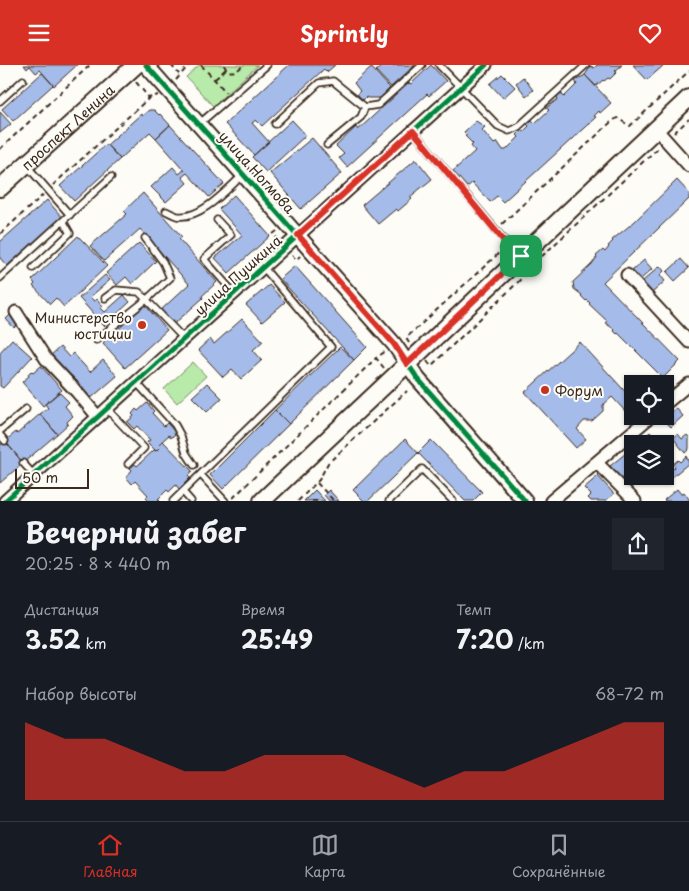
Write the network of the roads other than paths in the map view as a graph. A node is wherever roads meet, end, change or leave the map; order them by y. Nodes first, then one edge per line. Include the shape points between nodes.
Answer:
1 (136, 65) edge
2 (146, 65) edge
3 (267, 65) edge
4 (422, 65) edge
5 (439, 65) edge
6 (486, 65) edge
7 (586, 65) edge
8 (23, 81) dead end
9 (461, 88) junction
10 (689, 98) edge
11 (0, 101) edge
12 (365, 107) junction
13 (200, 125) junction
14 (275, 125) dead end
15 (413, 131) junction
16 (661, 135) junction
17 (327, 145) dead end
18 (26, 165) junction
19 (689, 166) edge
20 (244, 174) junction
21 (111, 177) dead end
22 (0, 188) edge
23 (166, 211) dead end
24 (70, 215) junction
25 (217, 220) dead end
26 (63, 221) junction
27 (298, 235) junction
28 (145, 238) dead end
29 (521, 256) junction
30 (263, 267) junction
31 (33, 268) dead end
32 (627, 275) dead end
33 (0, 278) edge
34 (234, 293) junction
35 (105, 298) dead end
36 (146, 300) junction
37 (16, 311) dead end
38 (184, 339) junction
39 (96, 340) dead end
40 (689, 342) edge
41 (407, 364) junction
42 (136, 382) junction
43 (689, 384) edge
44 (674, 396) edge
45 (26, 409) dead end
46 (107, 409) junction
47 (98, 417) junction
48 (641, 425) edge
49 (0, 431) edge
50 (0, 435) edge
51 (5, 441) dead end
52 (23, 463) dead end
53 (597, 463) junction
54 (128, 464) dead end
55 (194, 465) dead end
56 (34, 475) junction
57 (200, 475) junction
58 (182, 492) junction
59 (6, 501) edge
60 (173, 501) edge
61 (191, 501) edge
62 (225, 501) edge
63 (262, 501) edge
64 (389, 501) edge
65 (453, 501) edge
66 (525, 501) edge
67 (551, 501) edge
68 (635, 501) edge

1 - 18 main road, проспект Ленина
2 - 13 street, улица Ногмова
3 - 13 lane
4 - 12 lane via 378,105
5 - 9 lane
6 - 9 street, улица Пушкина
7 - 9 lane via 518,127 509,131 498,126
8 - 11 lane
9 - 15 street, улица Пушкина
10 - 16 main road
12 - 14 lane via 333,81 319,83
12 - 17 lane via 362,117
13 - 20 street, улица Ногмова
15 - 27 street, улица Пушкина
15 - 29 lane via 504,241
16 - 19 street
16 - 29 main road
18 - 22 main road, проспект Ленина
18 - 24 lane
20 - 23 lane via 198,212 177,216
20 - 27 street, улица Ногмова
21 - 24 lane
24 - 26 lane
25 - 34 lane via 231,235 204,259
26 - 31 lane via 70,233
26 - 33 lane
27 - 30 street, улица Пушкина
27 - 41 street, улица Ногмова via 394,344
28 - 36 lane via 163,262 170,278
29 - 41 main road
30 - 34 street, улица Пушкина
30 - 57 lane via 331,347
32 - 40 street
34 - 38 street, улица Пушкина
35 - 36 lane via 116,290 138,292
36 - 38 lane
36 - 39 lane
37 - 47 street via 46,359
38 - 42 street, улица Пушкина
41 - 63 main road
41 - 66 street, улица Ногмова
42 - 46 street, улица Пушкина
42 - 55 lane via 175,425
43 - 44 street
45 - 49 lane
46 - 47 street, улица Пушкина
46 - 54 lane via 144,448
47 - 56 street, улица Пушкина
48 - 53 street
50 - 51 lane
52 - 56 lane
53 - 67 street
53 - 68 street
56 - 59 street, улица Пушкина
57 - 58 lane
57 - 62 lane
58 - 60 lane
58 - 61 lane
64 - 65 lane via 422,469

